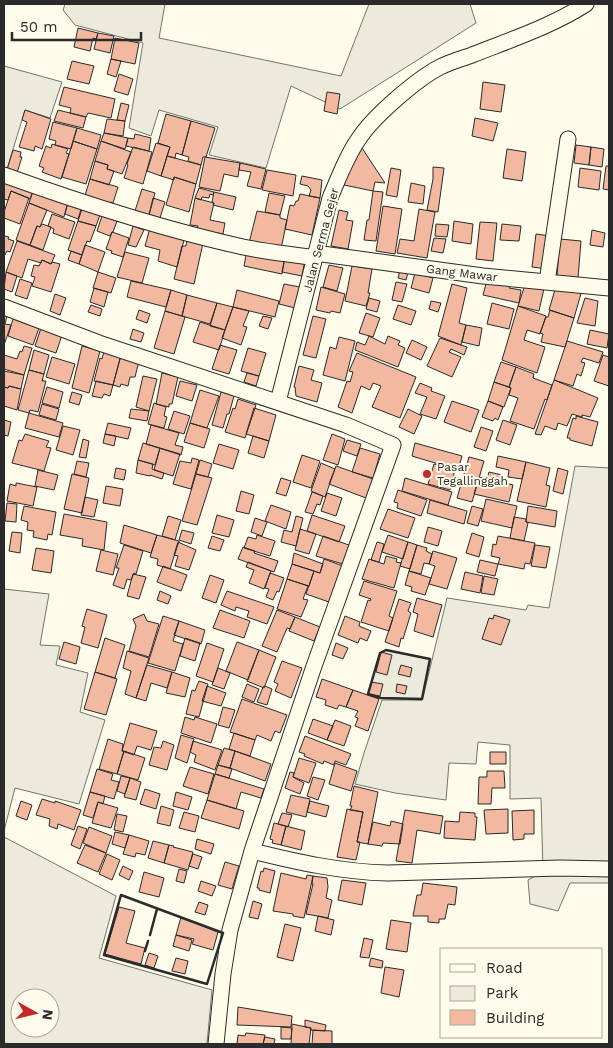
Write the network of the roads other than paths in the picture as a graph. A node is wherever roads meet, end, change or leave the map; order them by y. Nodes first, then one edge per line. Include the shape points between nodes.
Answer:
1 (586, 4) edge
2 (568, 140) dead end
3 (4, 175) edge
4 (315, 255) junction
5 (547, 282) junction
6 (609, 288) edge
7 (4, 307) edge
8 (278, 402) junction
9 (252, 851) junction
10 (609, 869) edge
11 (216, 1044) edge

1 - 4 street, Jalan Serma Gejer via 522,35 439,67 380,114 360,136 343,167 330,198
2 - 5 street
3 - 4 street, Gang Mawar via 84,204 186,233 246,247
4 - 5 street, Gang Mawar
4 - 8 street, Jalan Serma Gejer
5 - 6 street, Gang Mawar
7 - 8 street via 99,343
8 - 9 street via 393,445
9 - 10 street via 360,872
9 - 11 street via 230,930

